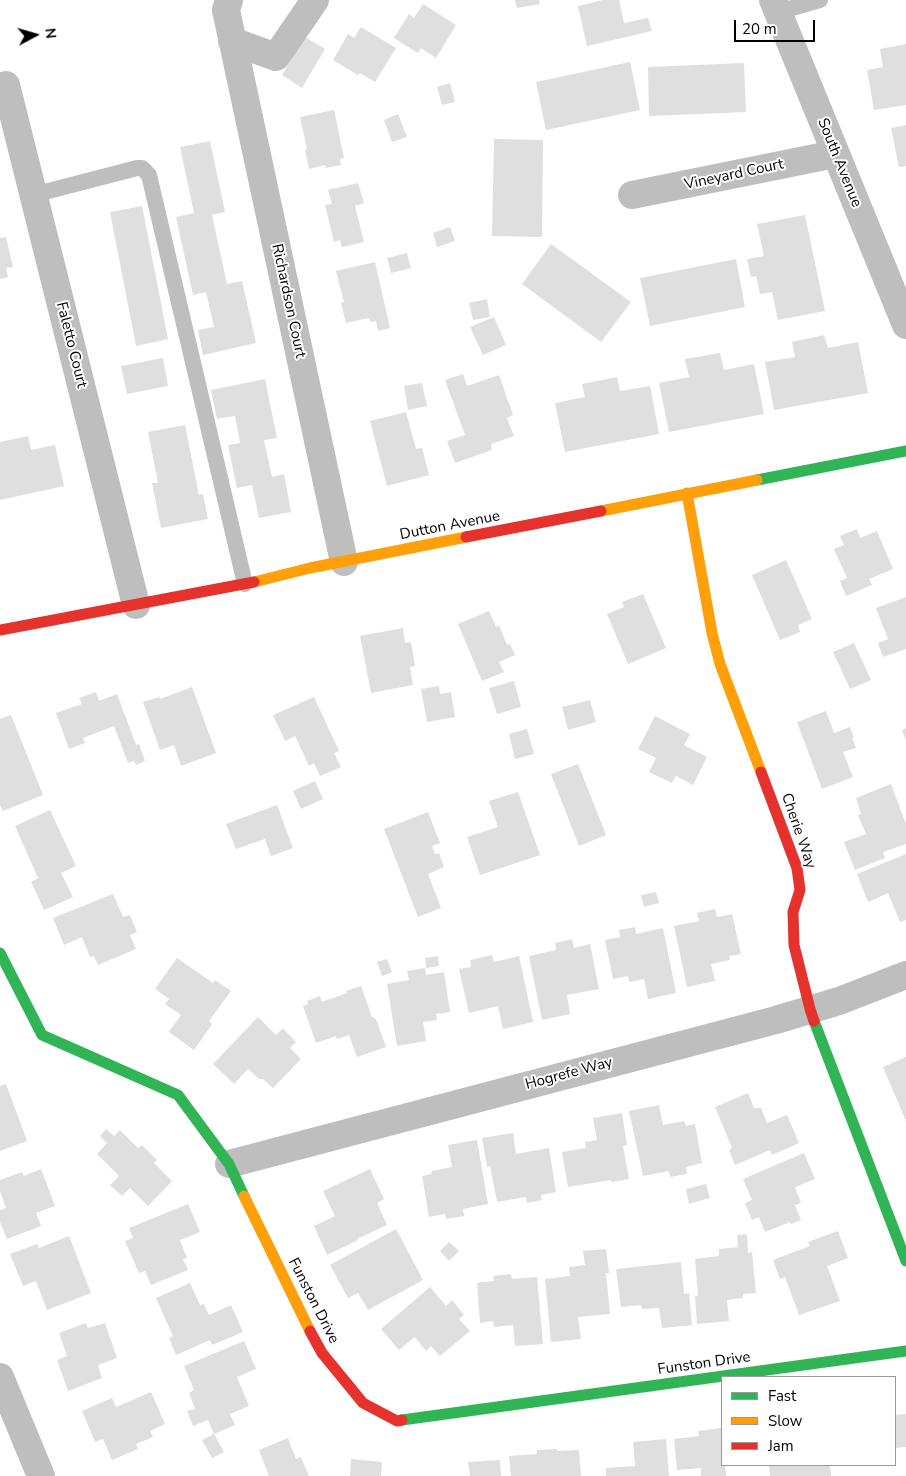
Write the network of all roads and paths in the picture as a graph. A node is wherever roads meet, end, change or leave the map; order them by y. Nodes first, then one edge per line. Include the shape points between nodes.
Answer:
1 (229, 0) edge
2 (315, 0) edge
3 (820, 0) edge
4 (775, 6) edge
5 (232, 41) junction
6 (6, 85) dead end
7 (835, 154) junction
8 (33, 195) junction
9 (632, 195) dead end
10 (906, 325) edge
11 (905, 454) edge
12 (687, 493) junction
13 (344, 562) junction
14 (245, 584) junction
15 (136, 605) junction
16 (0, 630) edge
17 (0, 953) edge
18 (906, 975) edge
19 (810, 1009) junction
20 (229, 1164) junction
21 (906, 1261) edge
22 (906, 1351) edge
23 (721, 1376) edge
24 (724, 1376) edge
25 (0, 1377) edge
26 (41, 1476) edge

1 - 5 street, Richardson Court via 226,10
2 - 5 street via 276,57
3 - 4 lane
4 - 7 street, South Avenue
5 - 13 street, Richardson Court
6 - 8 street, Faletto Court
7 - 9 street, Vineyard Court
7 - 10 street, South Avenue
8 - 14 lane via 137,168 142,168 149,175
8 - 15 street, Faletto Court
11 - 12 street, Dutton Avenue
12 - 13 street, Dutton Avenue
12 - 19 street, Cherie Way via 720,664 797,868 800,890 794,912 794,944
13 - 14 street, Dutton Avenue
14 - 15 street, Dutton Avenue
15 - 16 street, Dutton Avenue
17 - 20 street, Funston Drive via 42,1035 178,1095
18 - 19 street, Hogrefe Way
19 - 20 street, Hogrefe Way
19 - 21 street, Cherie Way
20 - 23 street, Funston Drive via 322,1353 363,1403 397,1421
22 - 24 street, Funston Drive
25 - 26 street

